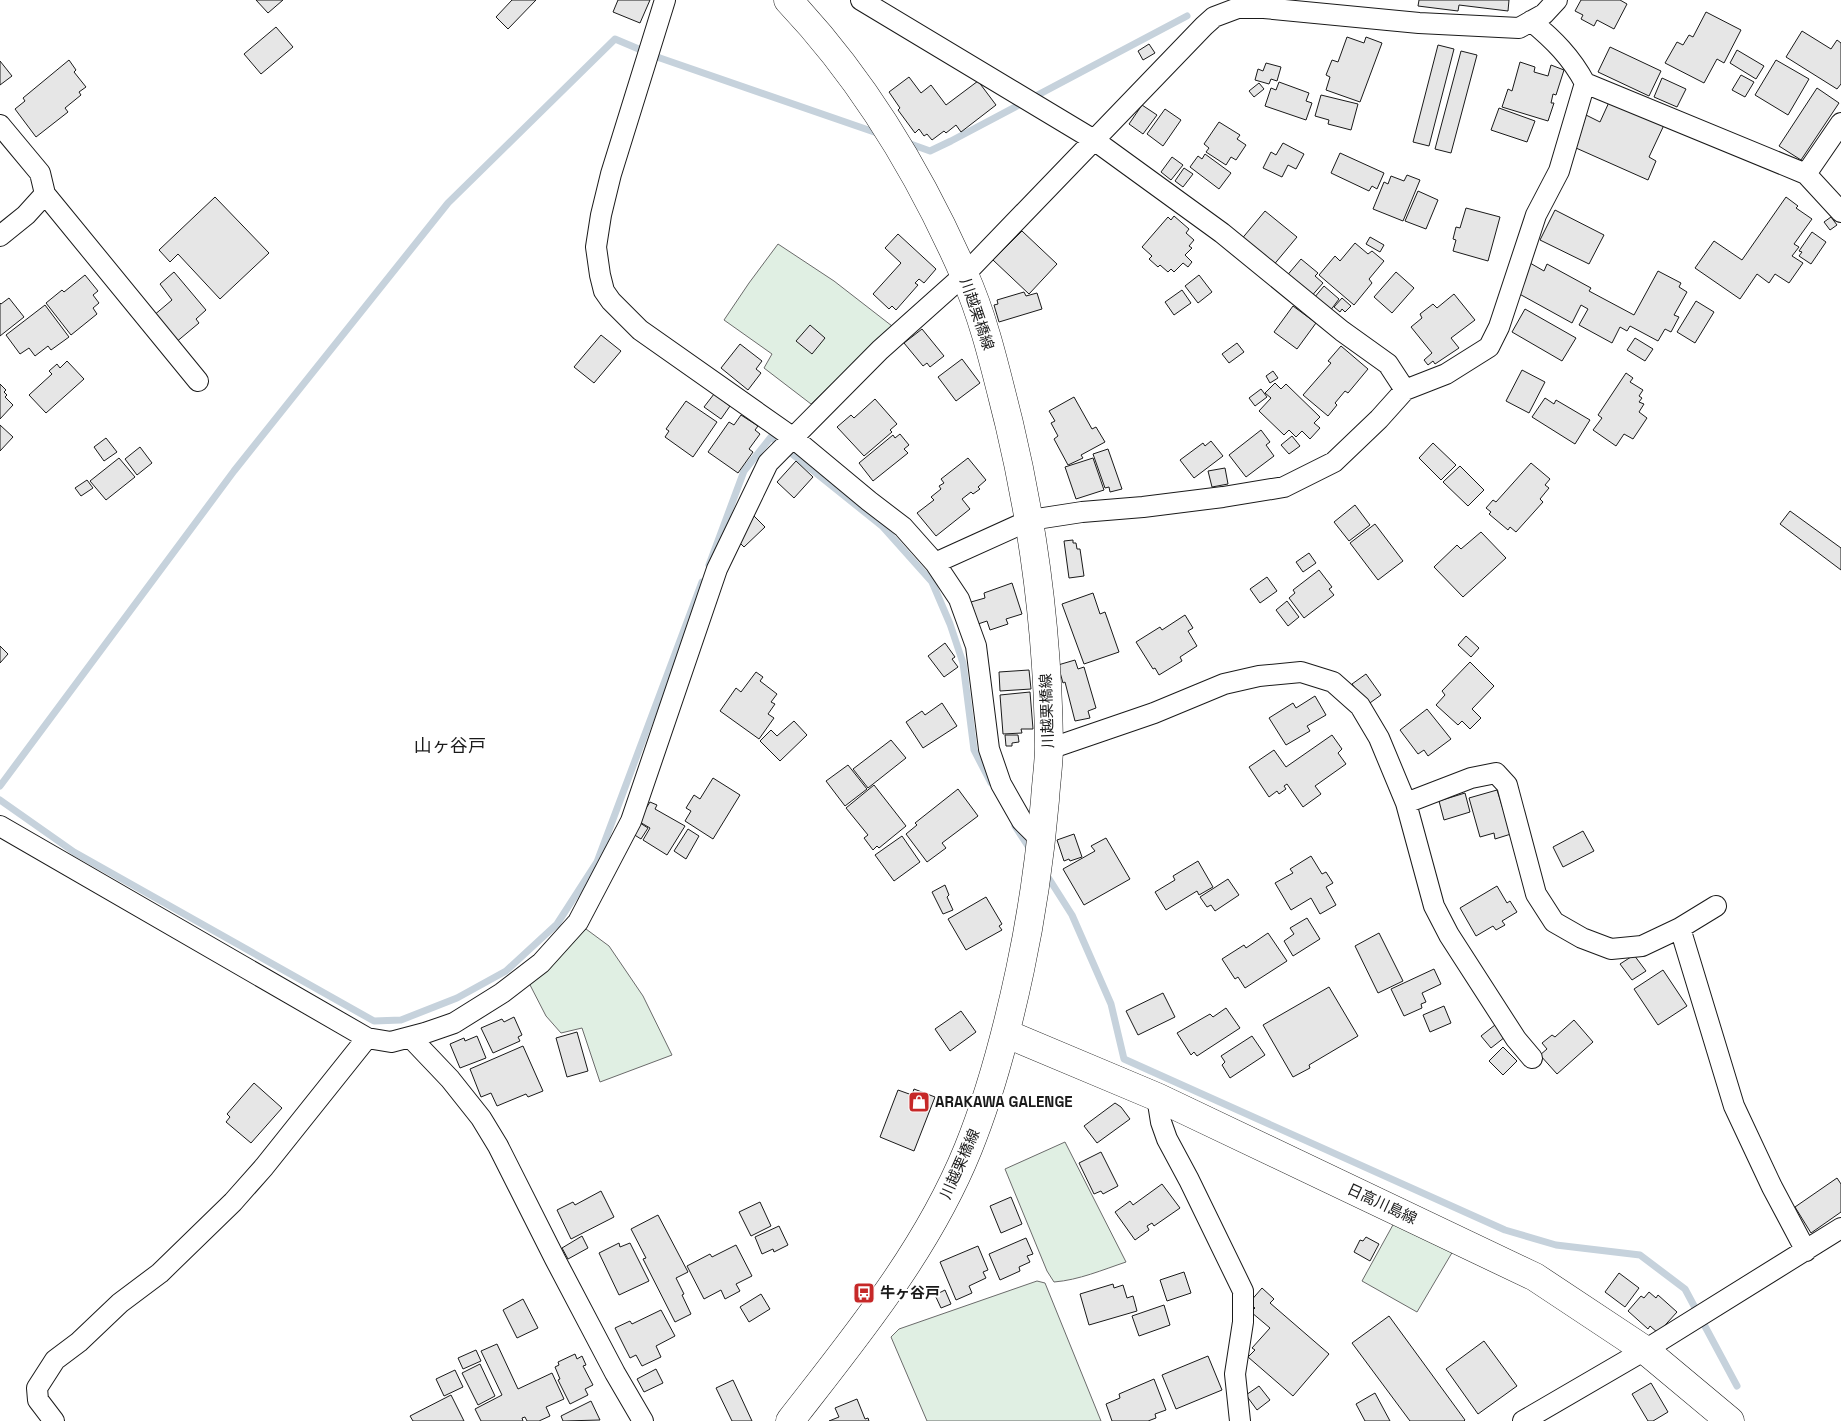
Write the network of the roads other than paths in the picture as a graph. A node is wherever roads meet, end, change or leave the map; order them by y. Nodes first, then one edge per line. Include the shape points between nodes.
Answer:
1 (665, 0) edge
2 (788, 0) edge
3 (862, 0) edge
4 (1557, 0) edge
5 (1531, 21) junction
6 (1585, 83) junction
7 (1841, 123) edge
8 (0, 125) edge
9 (1094, 140) junction
10 (1806, 174) junction
11 (44, 194) junction
12 (1841, 212) edge
13 (0, 236) edge
14 (964, 275) junction
15 (198, 381) dead end
16 (1405, 390) junction
17 (792, 437) junction
18 (1030, 520) junction
19 (936, 563) junction
20 (1049, 749) junction
21 (1406, 803) junction
22 (0, 826) edge
23 (1041, 840) junction
24 (1716, 906) dead end
25 (1680, 928) junction
26 (1007, 1034) junction
27 (410, 1037) junction
28 (367, 1038) junction
29 (1532, 1058) dead end
30 (1157, 1097) junction
31 (1841, 1228) edge
32 (1806, 1251) junction
33 (1645, 1350) junction
34 (54, 1421) edge
35 (642, 1421) edge
36 (790, 1421) edge
37 (1240, 1421) edge
38 (1523, 1421) edge
39 (1730, 1421) edge

1 - 17 street via 601,216 596,247 604,291 640,330
2 - 14 main road, 川越栗橋線 via 855,81 906,160
3 - 9 street
4 - 5 street via 1544,14
5 - 6 street via 1553,39 1575,64
5 - 9 street via 1519,28 1238,8 1214,17 1204,26
6 - 10 street
6 - 16 street via 1560,171 1536,215 1490,347 1446,374
7 - 10 street
8 - 11 street via 40,173
9 - 14 street
9 - 16 street via 1222,233 1342,331 1388,364
10 - 12 street
11 - 13 street via 26,215
11 - 15 street
14 - 17 street via 880,350
14 - 18 main road, 川越栗橋線 via 985,331
16 - 18 street via 1334,462 1284,487
17 - 19 street via 904,527
17 - 27 street via 768,463 717,569 631,821 578,922 541,963 502,993 454,1023
18 - 19 street
18 - 20 main road, 川越栗橋線 via 1045,652
19 - 23 street via 959,599 976,646 989,748 1001,784 1022,821
20 - 21 street via 1154,713 1224,684 1300,672 1333,682 1360,706 1379,738
20 - 23 main road, 川越栗橋線
21 - 25 street via 1471,778 1496,774 1507,785 1536,894 1554,922 1582,938 1611,948 1642,946
21 - 29 street via 1434,906 1449,936
22 - 28 street
23 - 26 main road, 川越栗橋線 via 1028,932
24 - 25 street
25 - 32 street via 1734,1106
26 - 30 main road, 日高川島線
26 - 36 main road, 川越栗橋線 via 992,1087 968,1151 913,1256 880,1305
27 - 28 street via 391,1042
27 - 35 street via 450,1079 498,1146
28 - 34 street via 233,1202 160,1273 55,1360 37,1388 38,1400
30 - 33 main road, 日高川島線 via 1535,1277
30 - 37 street via 1167,1138 1243,1291 1243,1322 1235,1374
31 - 32 street
32 - 33 street
33 - 38 street
33 - 39 main road, 日高川島線

